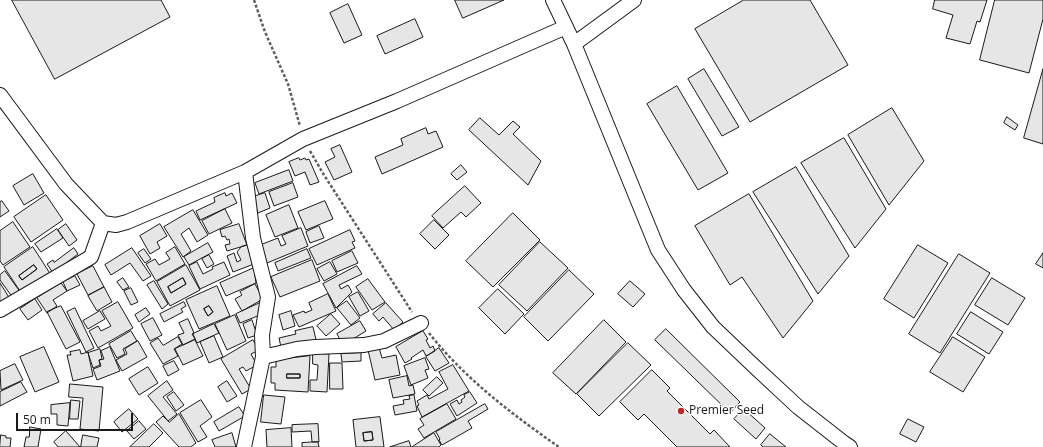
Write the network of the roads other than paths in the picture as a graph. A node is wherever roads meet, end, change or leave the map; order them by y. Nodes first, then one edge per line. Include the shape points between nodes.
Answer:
1 (553, 0) edge
2 (634, 0) edge
3 (566, 27) junction
4 (574, 44) junction
5 (0, 94) edge
6 (245, 172) junction
7 (103, 223) junction
8 (0, 310) edge
9 (421, 323) road end
10 (263, 357) junction
11 (244, 447) edge
12 (850, 447) edge

1 - 3 street
2 - 4 street
3 - 4 street
3 - 6 street via 303,139
4 - 12 street via 658,250 684,290 713,327 755,367 798,407
5 - 7 street via 66,184
6 - 7 street via 128,222 116,225
6 - 10 street via 253,238 268,297 262,335
7 - 8 street via 91,257
9 - 10 street via 384,340 297,349
10 - 11 street

